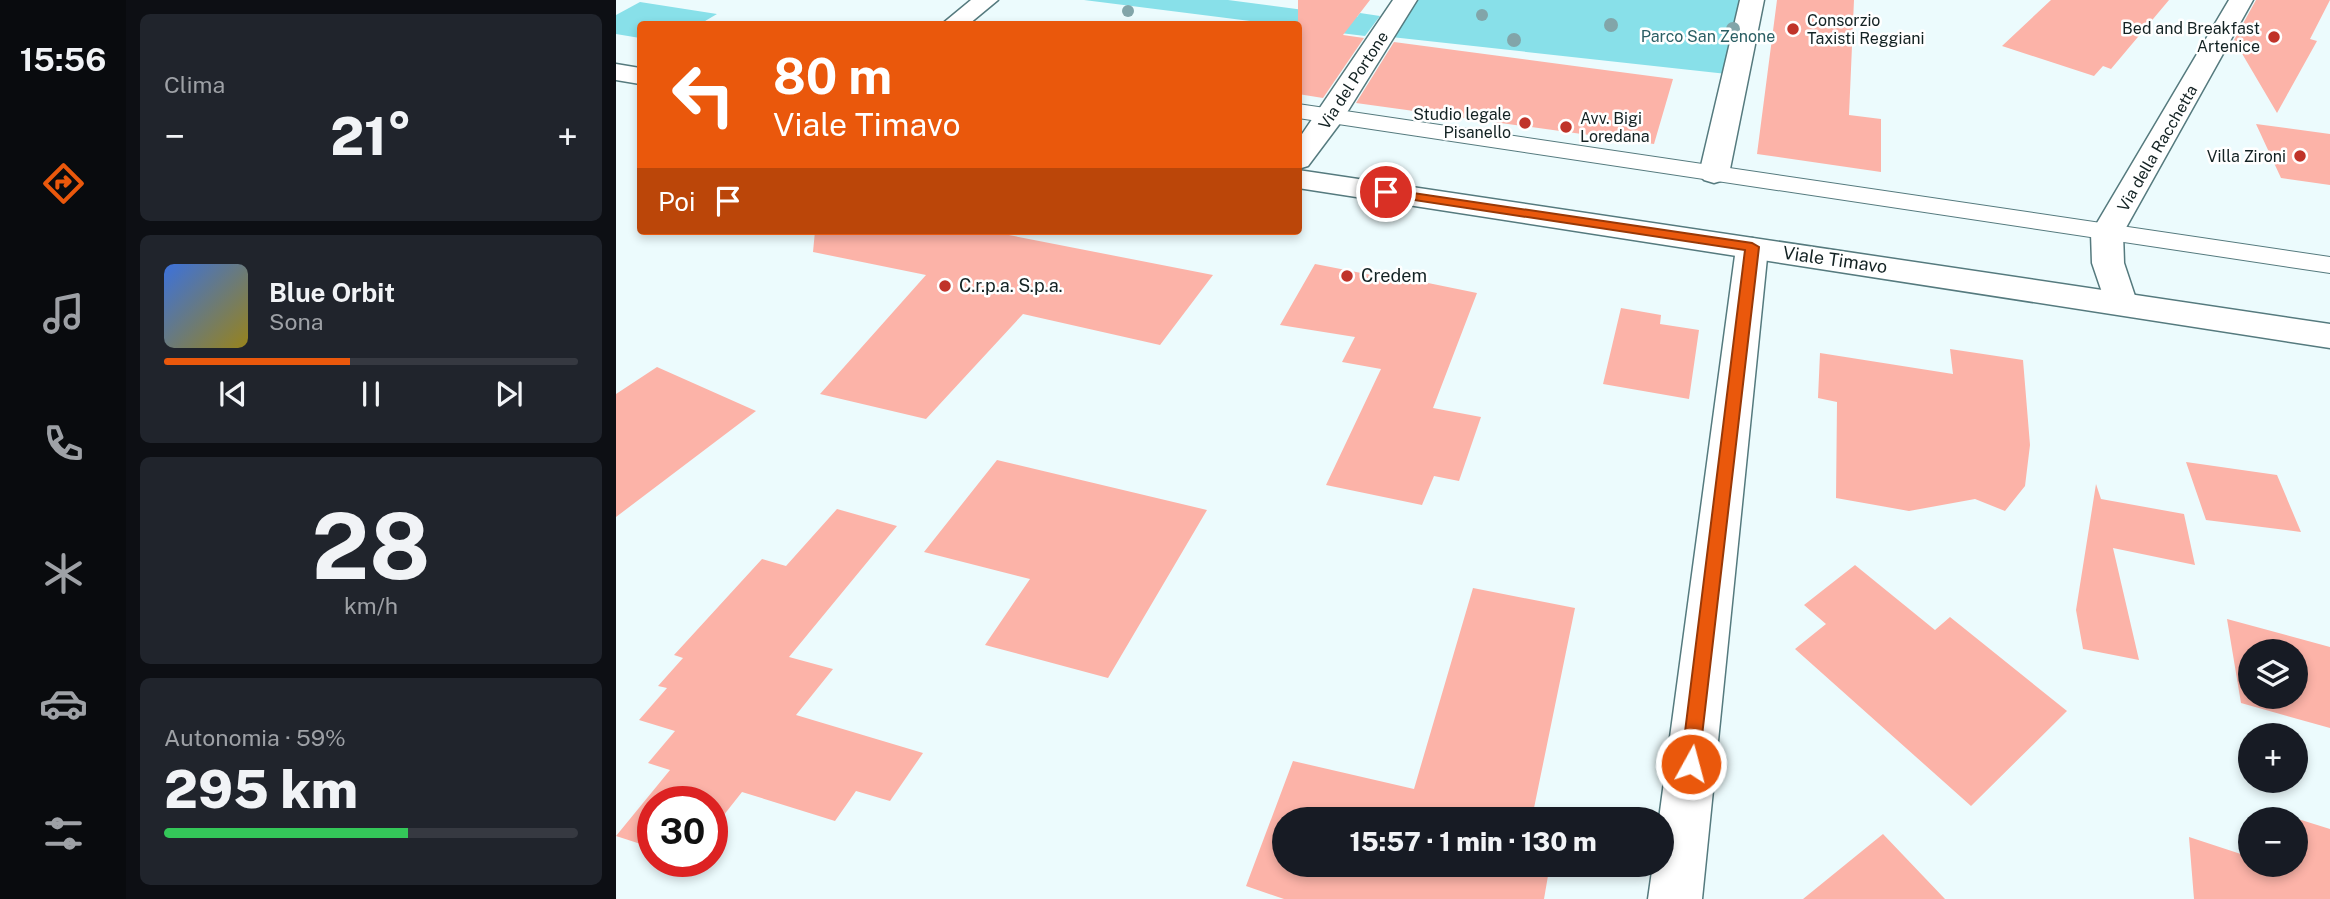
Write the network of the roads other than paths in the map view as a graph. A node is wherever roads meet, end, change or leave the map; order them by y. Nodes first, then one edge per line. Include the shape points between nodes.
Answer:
1 (986, 0) edge
2 (1405, 0) edge
3 (1752, 0) edge
4 (2241, 0) edge
5 (958, 21) edge
6 (616, 72) edge
7 (637, 76) edge
8 (1302, 112) edge
9 (1331, 116) junction
10 (1302, 155) edge
11 (1714, 174) junction
12 (1302, 180) edge
13 (2107, 233) junction
14 (1752, 247) junction
15 (2330, 265) edge
16 (2120, 302) junction
17 (2330, 336) edge
18 (1675, 899) edge

1 - 5 street
2 - 9 street, Via del Portone
3 - 11 street
4 - 13 street, Via della Racchetta
6 - 7 street
8 - 9 lane
9 - 10 street, Via del Portone
9 - 11 lane
11 - 13 lane
12 - 14 street, Viale Timavo
13 - 15 lane
13 - 16 street via 2108,263
14 - 16 street, Viale Timavo
14 - 18 street
16 - 17 street, Viale Timavo

